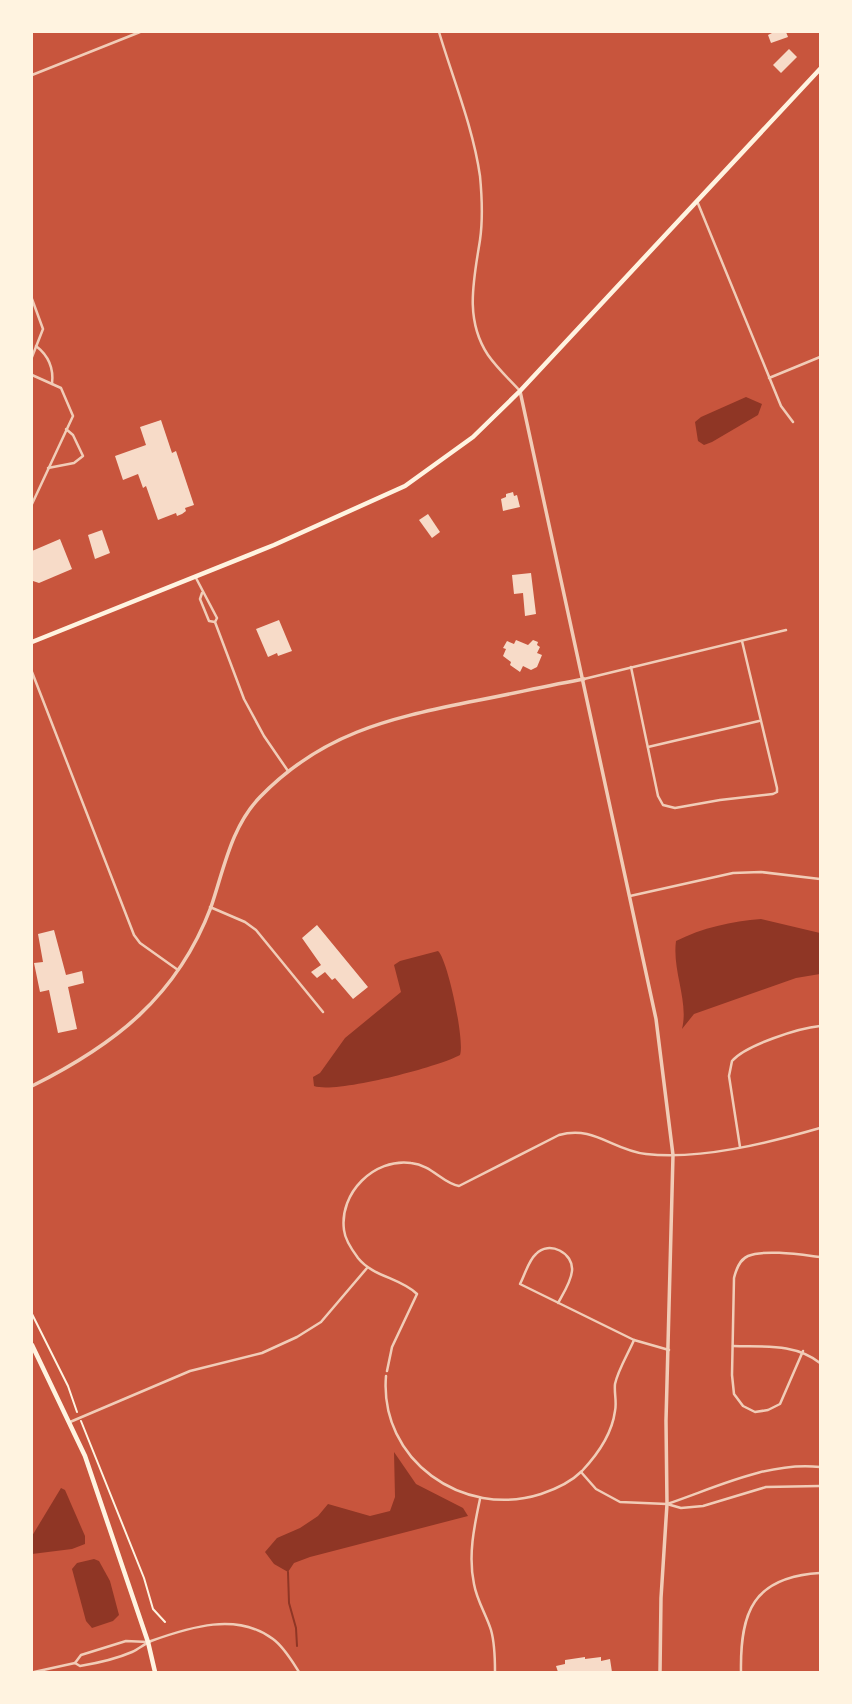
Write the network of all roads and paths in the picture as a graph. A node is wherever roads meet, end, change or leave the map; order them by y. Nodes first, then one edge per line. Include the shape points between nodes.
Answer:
1 (140, 32) edge
2 (439, 32) edge
3 (821, 69) edge
4 (32, 75) edge
5 (697, 201) junction
6 (32, 299) edge
7 (36, 346) junction
8 (32, 357) edge
9 (821, 358) edge
10 (32, 375) edge
11 (769, 378) junction
12 (52, 384) junction
13 (520, 391) junction
14 (793, 422) dead end
15 (66, 429) junction
16 (48, 468) junction
17 (32, 504) edge
18 (195, 576) junction
19 (202, 592) junction
20 (215, 622) junction
21 (786, 629) dead end
22 (742, 641) junction
23 (32, 642) edge
24 (631, 667) junction
25 (32, 672) edge
26 (584, 679) junction
27 (759, 721) junction
28 (648, 747) junction
29 (289, 771) junction
30 (821, 879) edge
31 (630, 896) junction
32 (210, 907) junction
33 (178, 970) junction
34 (323, 1012) dead end
35 (821, 1026) edge
36 (32, 1086) edge
37 (821, 1128) edge
38 (740, 1147) junction
39 (673, 1155) junction
40 (821, 1257) edge
41 (367, 1268) junction
42 (558, 1303) junction
43 (32, 1314) edge
44 (634, 1340) junction
45 (32, 1345) edge
46 (733, 1346) junction
47 (669, 1350) junction
48 (803, 1351) junction
49 (821, 1363) edge
50 (80, 1418) junction
51 (70, 1422) junction
52 (821, 1467) edge
53 (581, 1472) junction
54 (821, 1486) edge
55 (480, 1499) junction
56 (667, 1504) junction
57 (821, 1573) edge
58 (164, 1622) dead end
59 (148, 1642) junction
60 (75, 1663) junction
61 (34, 1672) edge
62 (155, 1672) edge
63 (299, 1672) edge
64 (495, 1672) edge
65 (660, 1672) edge
66 (741, 1672) edge

1 - 4 street
2 - 13 street via 480,179 482,211 473,314 487,354
3 - 5 main road
5 - 11 street
5 - 13 main road
6 - 7 street via 43,329
7 - 8 street
7 - 12 street via 48,358
9 - 11 street
10 - 12 street
11 - 14 street
12 - 15 street via 61,388 73,416
13 - 18 main road via 473,437 405,486
13 - 26 street
15 - 16 street
15 - 16 street via 74,435 83,456 74,463
16 - 17 street
18 - 19 street
18 - 23 main road
19 - 20 street
19 - 20 street via 200,599 209,621
20 - 29 street via 244,699
21 - 22 street
22 - 24 street
22 - 27 street
24 - 26 street
24 - 28 street
25 - 33 street via 134,935
26 - 29 street via 384,721 340,738
26 - 31 street
27 - 28 street
27 - 28 street via 777,788 773,794 669,808 658,796
29 - 32 street via 260,797 239,826
30 - 31 street via 733,873
31 - 39 street via 656,1019
32 - 33 street
32 - 34 street via 256,930
33 - 36 street via 146,1009 104,1046
35 - 38 street via 746,1050 732,1061 729,1076
37 - 38 street
38 - 39 street
39 - 41 street via 627,1151 586,1132 572,1131 466,1184 452,1185 427,1167 410,1162 391,1164 363,1178 348,1203 344,1231 349,1246
39 - 47 street
40 - 46 street via 759,1254 748,1256 737,1266
41 - 50 street via 313,1329 262,1353 190,1371
41 - 55 street via 417,1294 392,1347 387,1373 386,1388 399,1440 441,1484
42 - 42 street via 572,1270 559,1250 547,1248 536,1254 520,1284
42 - 44 street
43 - 50 path
44 - 47 street
44 - 53 street via 616,1382 613,1424
45 - 51 main road
46 - 48 street
46 - 48 street via 734,1394 743,1406 761,1412 784,1399
47 - 56 street
48 - 49 street
50 - 51 street
50 - 58 path via 153,1609
51 - 59 main road
52 - 56 street via 773,1470
53 - 55 street via 563,1486 527,1499
53 - 56 street via 596,1489 620,1502
54 - 56 street via 766,1487 694,1508
55 - 64 street via 471,1569 492,1634
56 - 65 street
57 - 66 street via 783,1580 763,1593 743,1627
59 - 60 street via 101,1662
59 - 60 street via 126,1641 81,1655
59 - 62 main road
59 - 63 street via 211,1625 240,1623 275,1640
60 - 61 street

